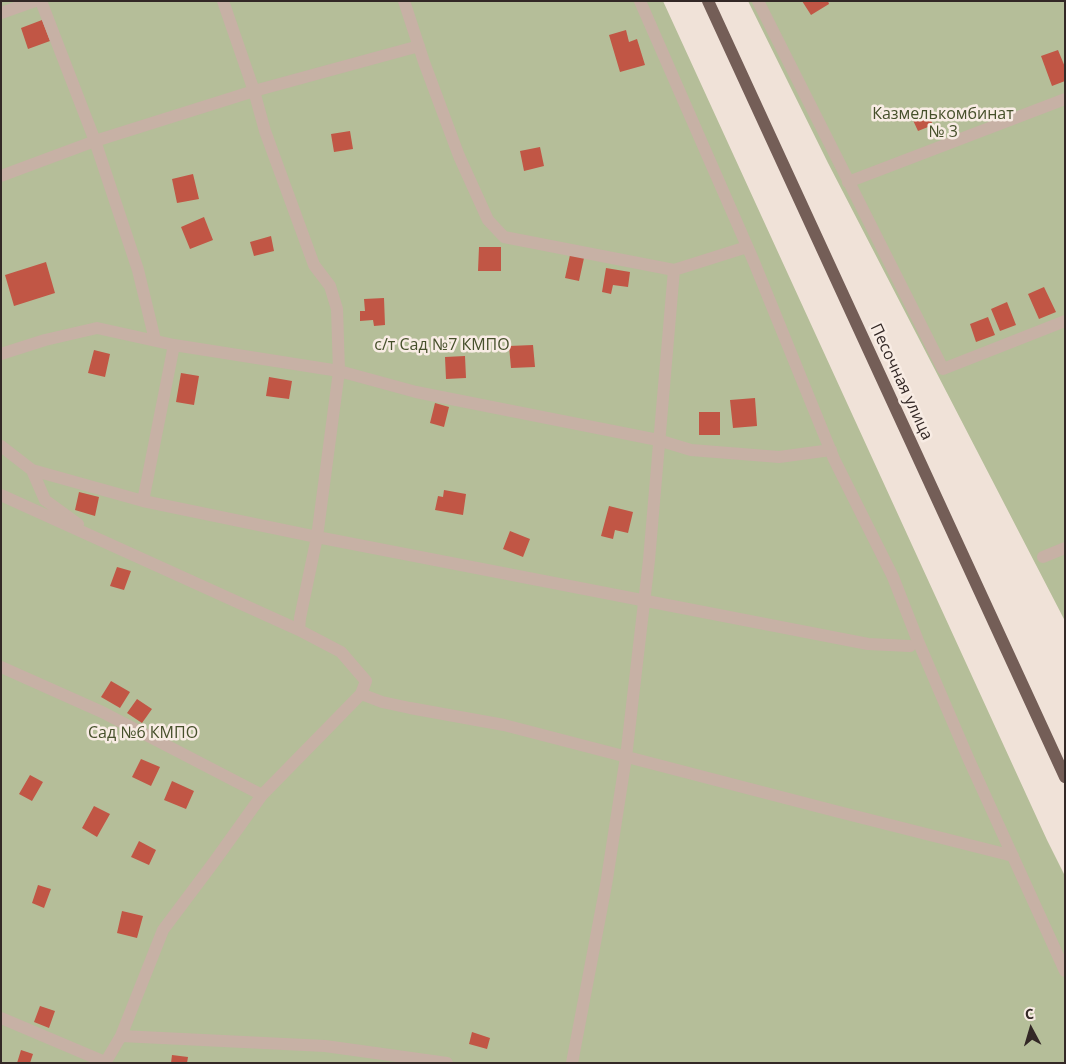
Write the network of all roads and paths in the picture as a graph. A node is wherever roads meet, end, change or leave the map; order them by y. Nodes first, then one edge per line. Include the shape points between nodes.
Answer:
1 (35, 1) edge
2 (41, 1) edge
3 (223, 1) edge
4 (404, 1) edge
5 (640, 1) edge
6 (708, 1) edge
7 (758, 1) edge
8 (1, 13) edge
9 (419, 46) junction
10 (254, 90) junction
11 (1065, 99) edge
12 (94, 141) junction
13 (1, 176) edge
14 (848, 182) junction
15 (747, 247) junction
16 (674, 270) junction
17 (1065, 321) edge
18 (155, 340) junction
19 (174, 345) junction
20 (1, 354) edge
21 (339, 370) junction
22 (658, 440) junction
23 (1, 446) edge
24 (831, 450) junction
25 (32, 470) junction
26 (1, 495) edge
27 (143, 501) junction
28 (317, 537) junction
29 (96, 538) junction
30 (1065, 548) edge
31 (1043, 556) dead end
32 (644, 600) junction
33 (299, 630) junction
34 (910, 646) dead end
35 (1, 667) edge
36 (361, 694) junction
37 (626, 757) junction
38 (1065, 777) edge
39 (262, 795) junction
40 (1013, 856) junction
41 (1065, 971) edge
42 (1, 1018) edge
43 (121, 1036) junction
44 (105, 1062) edge
45 (447, 1063) edge
46 (572, 1063) edge

1 - 8 lane
2 - 12 lane
3 - 10 lane
4 - 9 lane
5 - 15 lane
6 - 38 main road, Песочная улица
7 - 14 lane
9 - 10 lane
9 - 16 lane via 458,156 488,220 504,237
10 - 12 lane
10 - 21 lane via 265,131 314,264 330,286 337,309
11 - 14 lane
12 - 13 lane
12 - 18 lane via 138,270
14 - 17 lane via 943,369
15 - 16 lane
15 - 24 lane
16 - 22 lane
18 - 19 lane
18 - 20 lane via 97,328
19 - 21 lane
19 - 27 lane
21 - 22 lane via 416,392
21 - 28 lane
22 - 24 lane via 691,450 779,456
22 - 32 lane
23 - 25 lane
24 - 40 lane via 893,577 953,724
25 - 27 lane
25 - 29 lane via 45,500
26 - 29 lane
27 - 28 lane
28 - 32 lane
28 - 33 lane
29 - 33 lane
30 - 31 lane
32 - 34 lane via 868,644
32 - 37 lane
33 - 36 lane via 341,652 366,681
35 - 39 lane via 102,712
36 - 37 lane via 382,702 504,725
36 - 39 lane
37 - 40 lane
37 - 46 lane via 606,885
39 - 43 lane via 163,930
40 - 41 lane
42 - 44 lane
43 - 44 lane
43 - 45 lane via 325,1046

